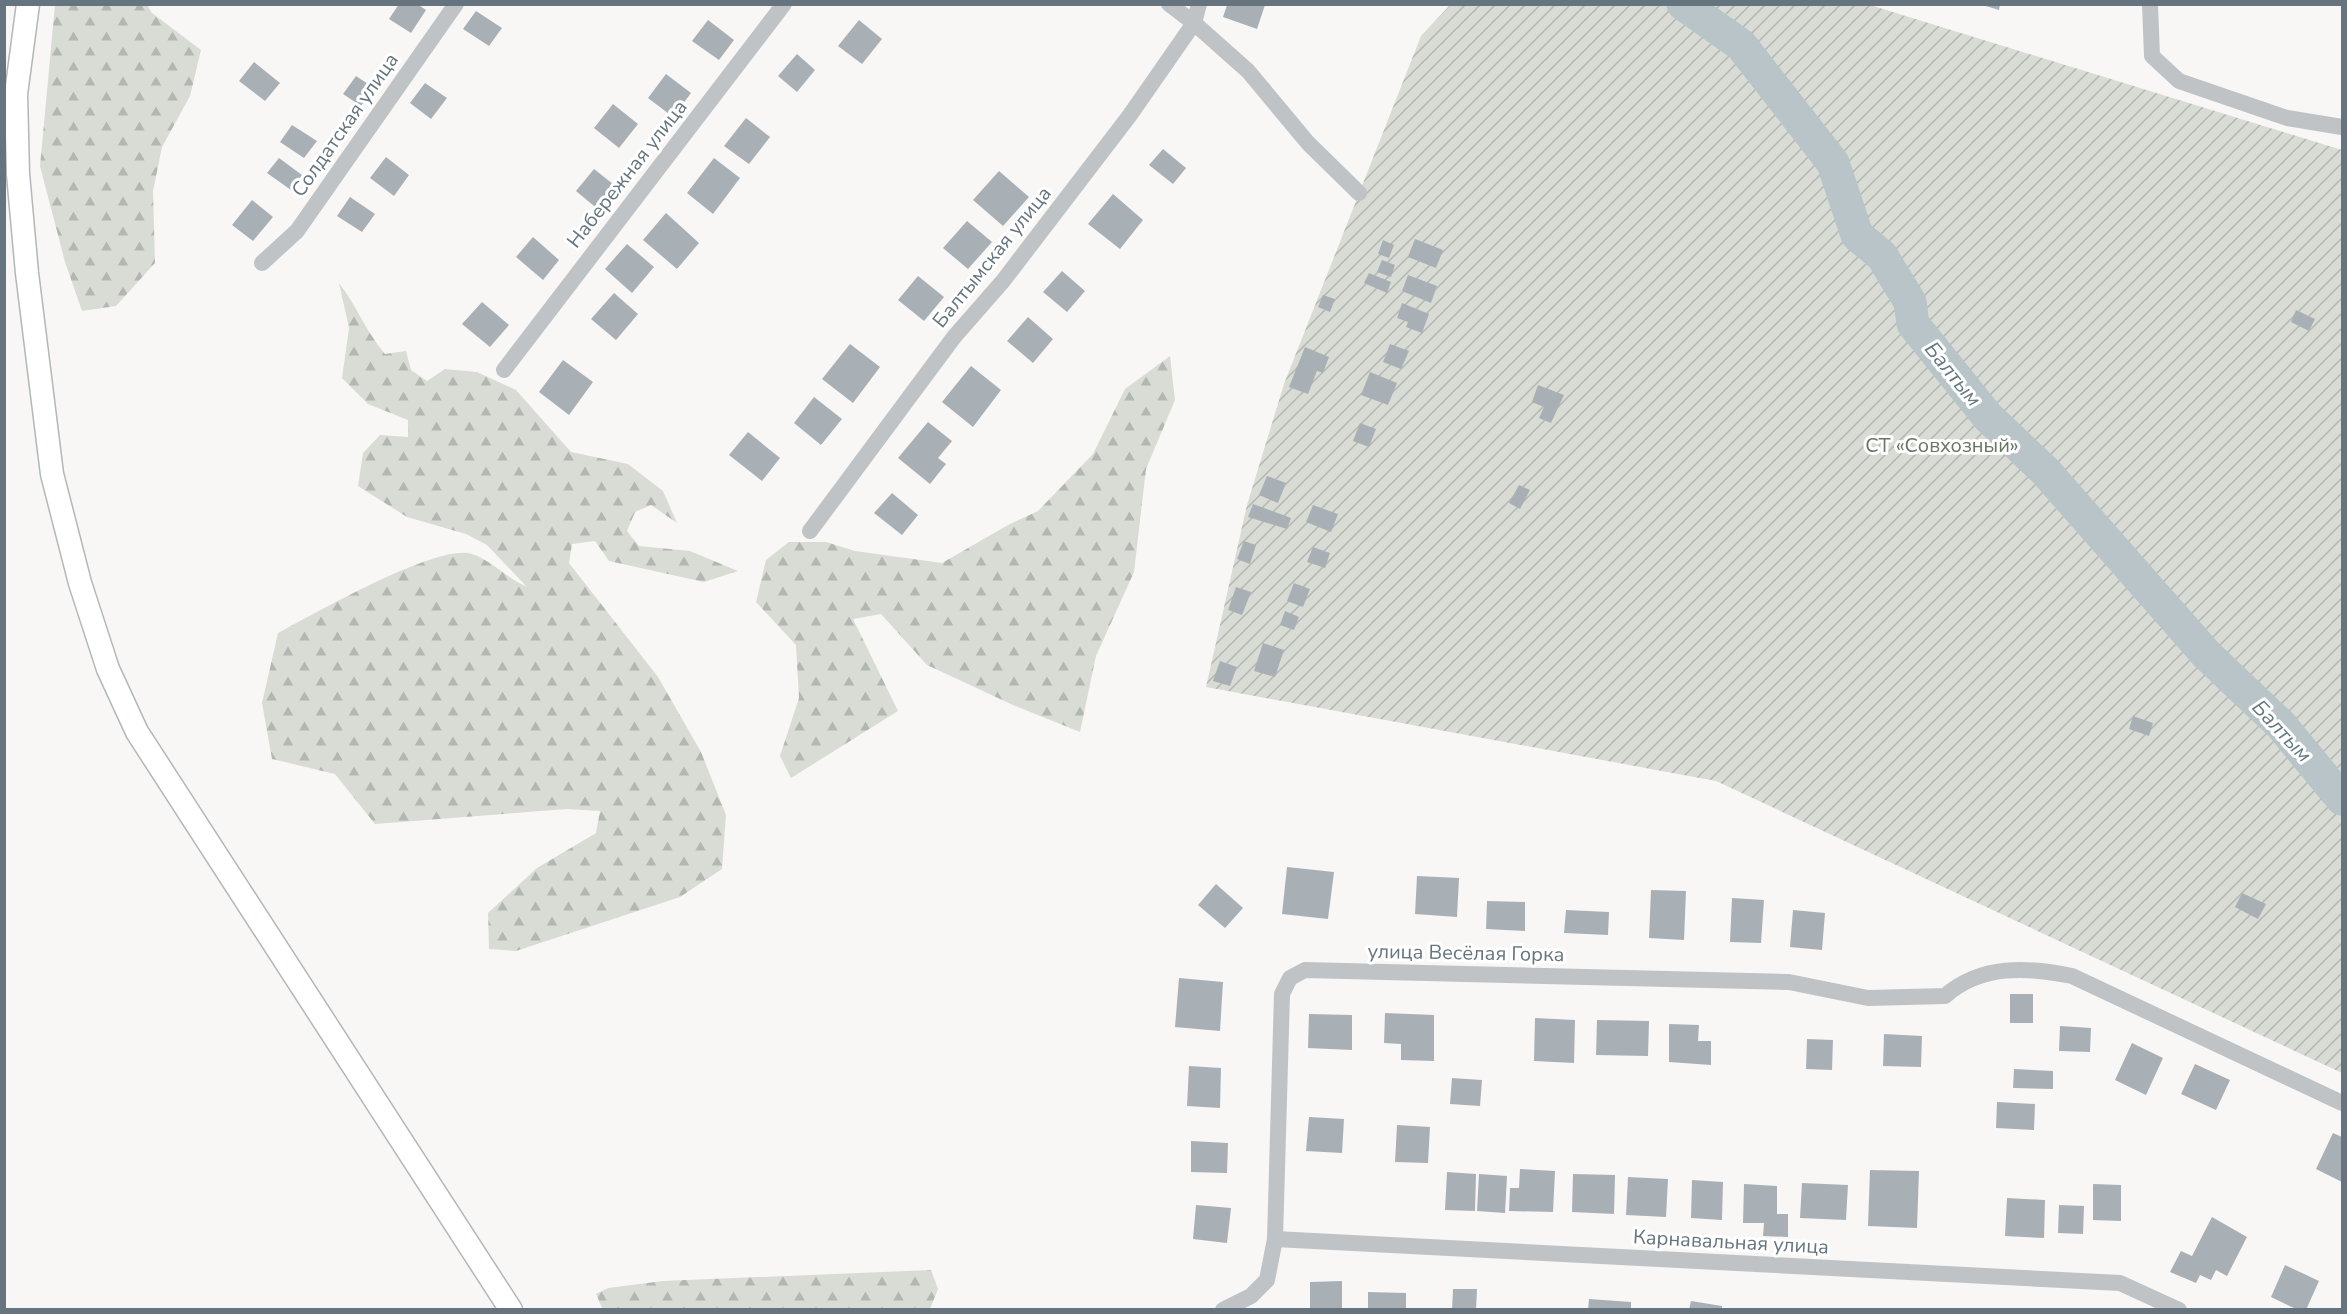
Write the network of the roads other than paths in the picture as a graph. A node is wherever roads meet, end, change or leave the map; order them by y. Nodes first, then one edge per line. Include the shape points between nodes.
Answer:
1 (28, 4) edge
2 (456, 4) edge
3 (784, 4) edge
4 (1169, 4) edge
5 (1199, 4) edge
6 (2150, 4) edge
7 (1194, 23) junction
8 (2343, 127) edge
9 (1359, 193) dead end
10 (262, 263) dead end
11 (504, 370) dead end
12 (810, 531) dead end
13 (2343, 1103) edge
14 (1275, 1239) junction
15 (511, 1310) edge
16 (1223, 1310) edge
17 (2179, 1310) edge

1 - 15 street via 16,94 18,174 29,285 52,474 80,583 108,669 137,732
2 - 10 street, Солдатская улица via 297,231
3 - 11 street, Набережная улица
4 - 7 street
5 - 7 street, Балтымская улица
6 - 8 street via 2152,56 2179,81 2288,118
7 - 9 street via 1248,70 1308,143
7 - 12 street, Балтымская улица via 1093,164 1003,281 954,337
13 - 14 street, улица Весёлая Горка via 2072,976 2040,970 2014,968 1960,983 1945,996 1868,998 1789,982 1305,970 1290,978 1282,994
14 - 16 street, улица Весёлая Горка via 1267,1280 1251,1296
14 - 17 street, Карнавальная улица via 2120,1283

